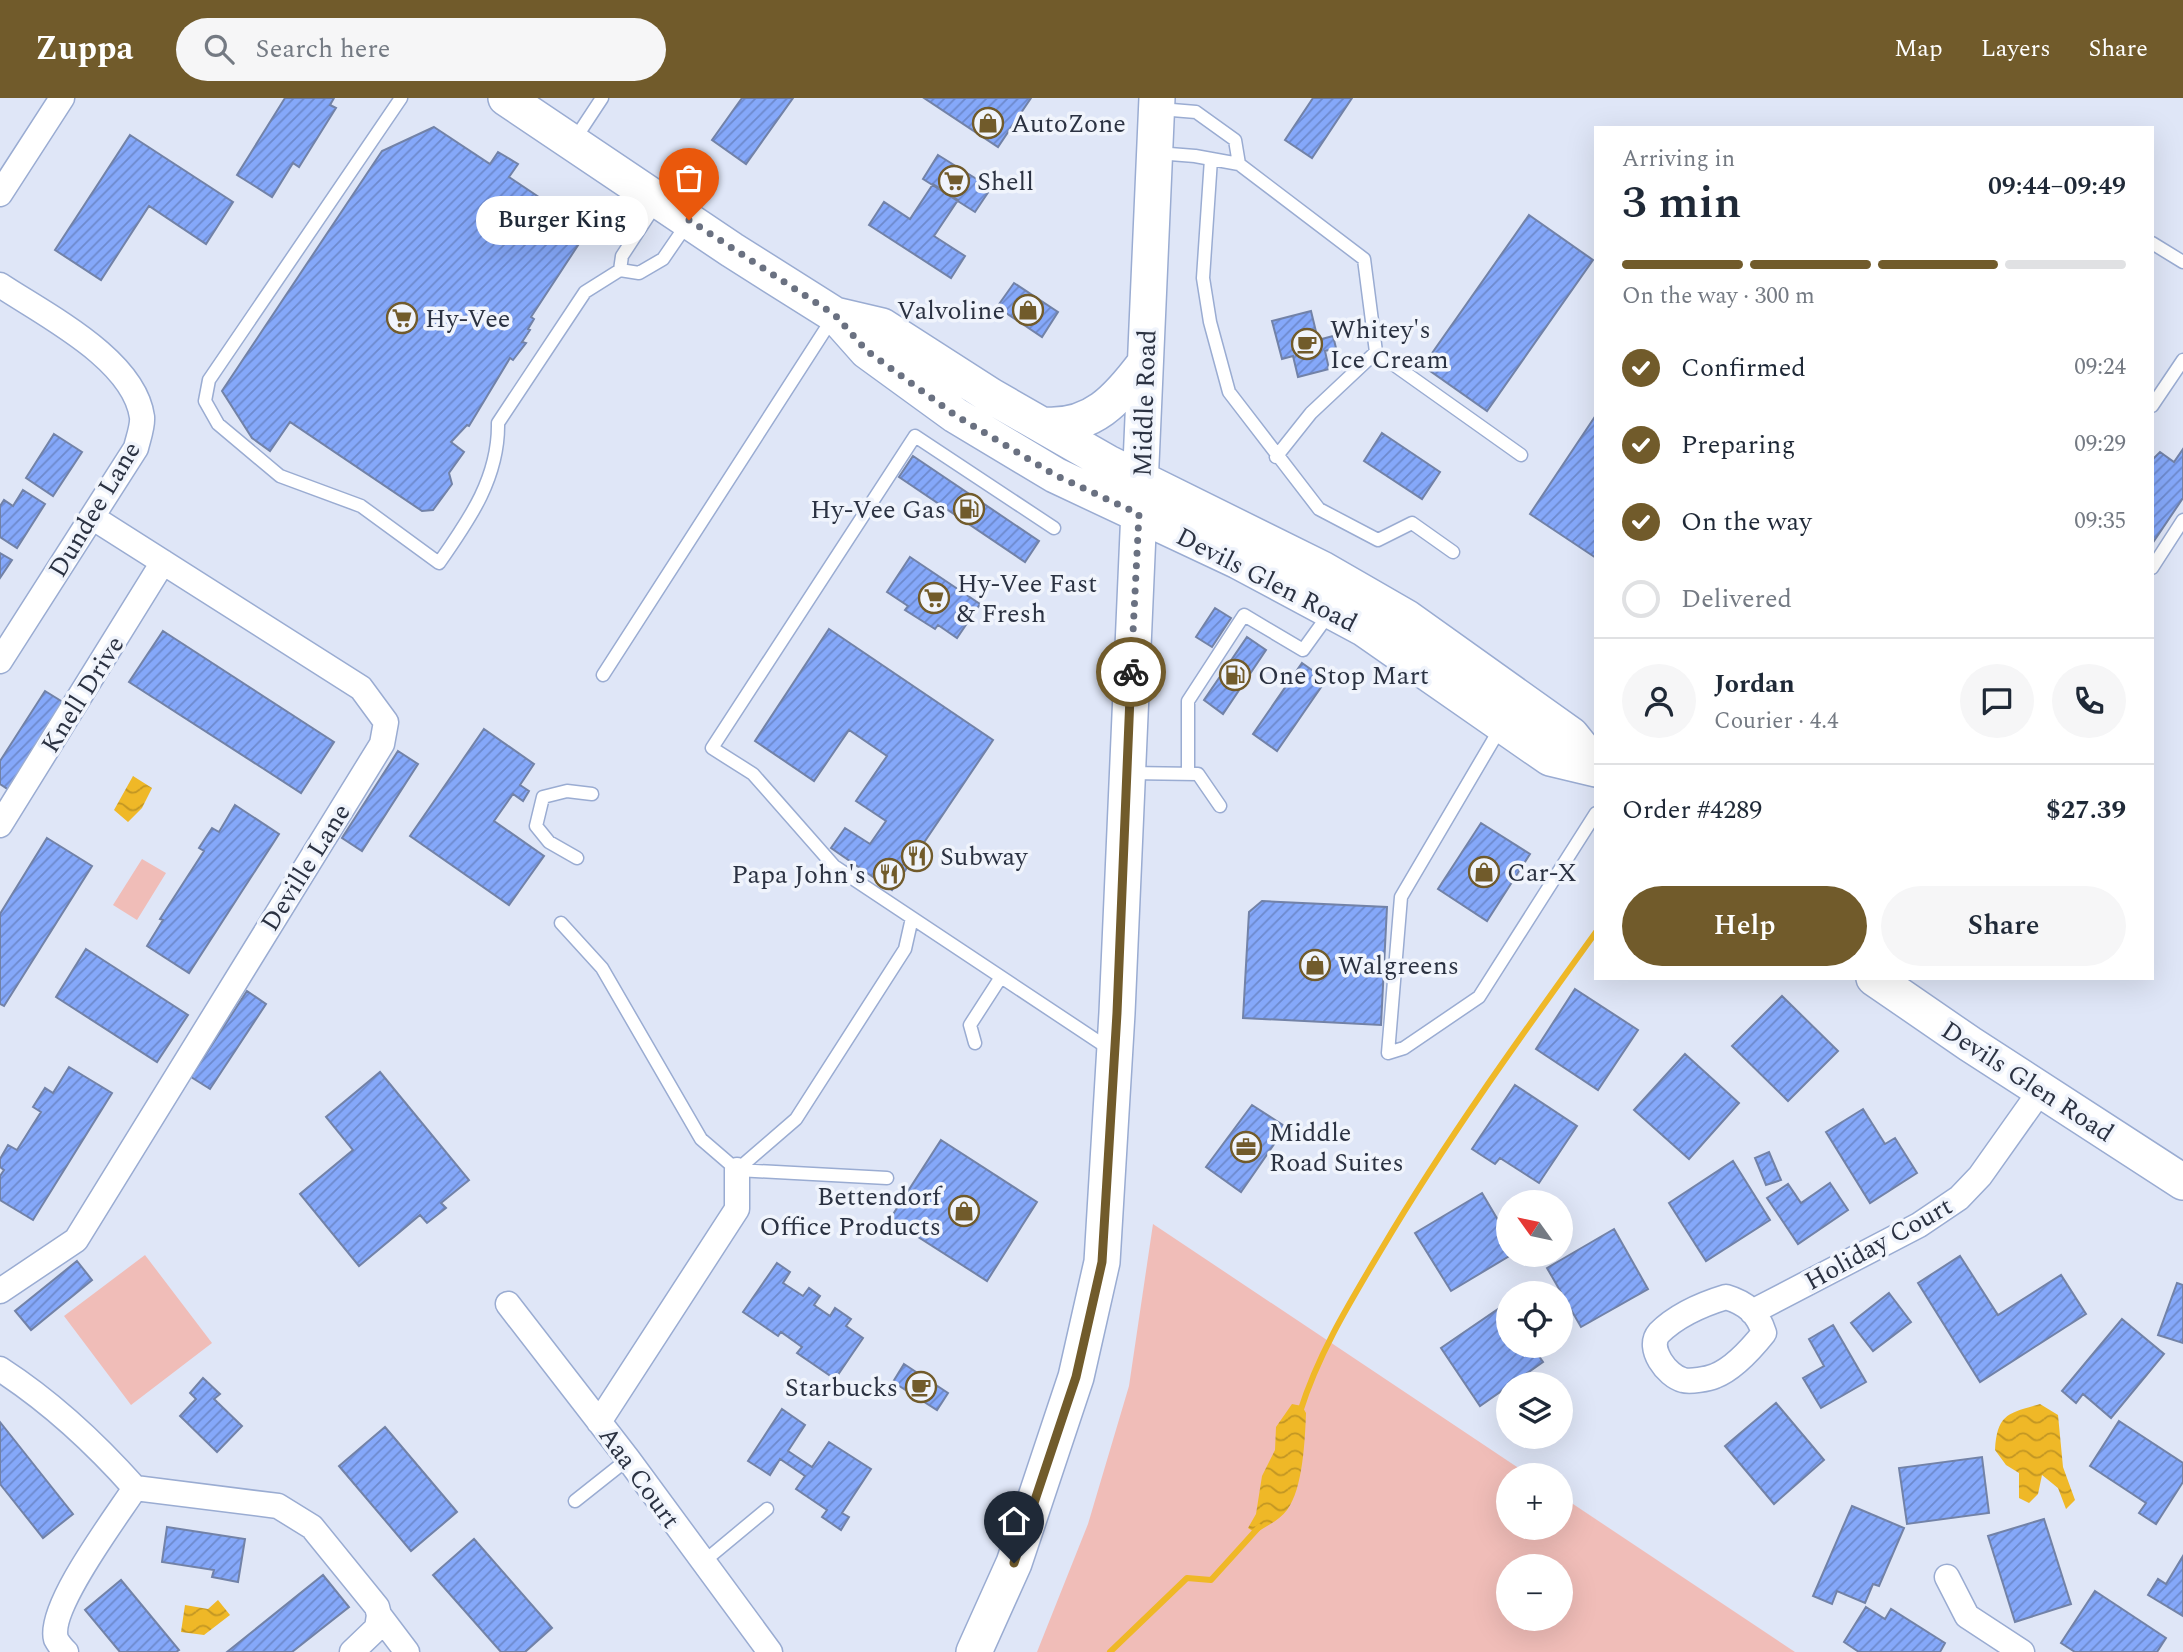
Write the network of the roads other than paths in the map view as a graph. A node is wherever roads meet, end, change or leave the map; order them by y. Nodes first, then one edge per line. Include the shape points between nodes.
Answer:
1 (62, 98) edge
2 (401, 98) edge
3 (506, 98) edge
4 (602, 98) edge
5 (1157, 103) edge
6 (572, 143) junction
7 (1155, 153) junction
8 (1211, 159) junction
9 (1239, 164) junction
10 (0, 194) edge
11 (659, 200) junction
12 (689, 220) junction
13 (2154, 244) edge
14 (2183, 262) edge
15 (620, 270) junction
16 (0, 285) edge
17 (835, 315) junction
18 (1376, 352) junction
19 (2183, 360) edge
20 (1145, 363) junction
21 (2154, 403) edge
22 (1043, 425) junction
23 (1521, 455) dead end
24 (1276, 457) junction
25 (1141, 479) junction
26 (1139, 514) junction
27 (92, 517) junction
28 (2183, 520) edge
29 (1054, 528) dead end
30 (1453, 552) dead end
31 (163, 562) junction
32 (2154, 565) edge
33 (1340, 597) junction
34 (0, 661) edge
35 (603, 675) dead end
36 (1503, 723) junction
37 (1594, 764) edge
38 (1594, 767) edge
39 (1127, 772) junction
40 (1188, 774) junction
41 (592, 794) dead end
42 (1220, 806) dead end
43 (1594, 816) edge
44 (0, 825) edge
45 (576, 858) dead end
46 (912, 918) junction
47 (561, 923) dead end
48 (1001, 977) junction
49 (1877, 980) edge
50 (975, 1043) dead end
51 (1115, 1053) junction
52 (2041, 1090) junction
53 (737, 1170) junction
54 (887, 1178) dead end
55 (2183, 1182) edge
56 (0, 1291) edge
57 (508, 1304) dead end
58 (1752, 1312) dead end
59 (0, 1368) edge
60 (600, 1422) junction
61 (628, 1458) junction
62 (135, 1488) junction
63 (575, 1501) dead end
64 (767, 1509) dead end
65 (702, 1563) junction
66 (1947, 1577) dead end
67 (380, 1615) junction
68 (66, 1652) edge
69 (352, 1652) edge
70 (407, 1652) edge
71 (770, 1652) edge
72 (974, 1652) edge
73 (2022, 1652) edge

1 - 10 street
2 - 15 lane via 209,380 205,401 218,425 280,476 361,506 439,563 480,505 498,441 498,423 584,292
3 - 6 main road, Devils Glen Road
4 - 6 lane
5 - 7 main road, Middle Road
5 - 9 lane via 1196,112 1235,140
6 - 11 main road, Devils Glen Road
7 - 8 lane
7 - 20 main road, Middle Road
8 - 9 lane
8 - 24 lane via 1203,278 1210,322 1229,392
9 - 18 lane via 1364,259
11 - 12 main road, Devils Glen Road
11 - 15 lane via 622,256
12 - 15 lane via 663,259 639,273
12 - 17 main road, Devils Glen Road
13 - 14 lane
16 - 27 street, Dundee Lane via 115,363 134,391 143,418 136,448
17 - 22 main road, Devils Glen Road via 882,326
17 - 26 main road, Devils Glen Road via 867,351 955,415 1055,475
17 - 35 lane
18 - 23 lane
18 - 24 lane via 1311,413
19 - 21 lane
20 - 22 main road via 1123,391 1086,421
20 - 25 main road, Middle Road
22 - 25 main road, Devils Glen Road
24 - 30 lane via 1319,509 1378,540 1412,523
25 - 26 main road, Middle Road
25 - 33 main road, Devils Glen Road via 1291,553
26 - 33 main road, Devils Glen Road via 1237,561
26 - 39 main road, Middle Road
27 - 31 street, Deville Lane
27 - 34 street, Dundee Lane
28 - 32 lane
29 - 46 lane via 915,436 712,748 752,774 834,866
31 - 44 street, Knell Drive
31 - 56 street, Deville Lane via 361,688 386,722 382,744 76,1240
33 - 36 main road, Devils Glen Road via 1406,656
33 - 37 main road, Devils Glen Road via 1452,649 1571,735
33 - 40 lane via 1303,650 1244,615 1188,701
36 - 38 main road, Devils Glen Road via 1550,758
36 - 43 lane via 1401,897 1388,1053 1404,1048 1479,997
39 - 40 lane
39 - 51 main road, Middle Road
40 - 42 lane via 1198,774
41 - 45 lane via 567,791 543,797 536,827 549,842
46 - 48 lane
46 - 53 lane via 905,949 796,1119
47 - 53 lane via 602,968 701,1139
48 - 50 lane via 970,1025
48 - 51 lane
49 - 52 main road, Devils Glen Road
51 - 72 main road, Middle Road via 1102,1262 1076,1377 1014,1563
52 - 55 main road, Devils Glen Road
52 - 58 street, Holiday Court via 1959,1198 1919,1225
53 - 54 lane
53 - 60 street via 737,1209
57 - 60 street, Aaa Court
59 - 62 street via 103,1451
60 - 61 street, Aaa Court
61 - 63 lane
61 - 65 street, Aaa Court
62 - 67 street via 278,1506 312,1527
62 - 68 street via 57,1613 56,1639
64 - 65 lane
65 - 71 street, Aaa Court
66 - 73 street via 1967,1616
67 - 69 street via 377,1628
67 - 70 street

